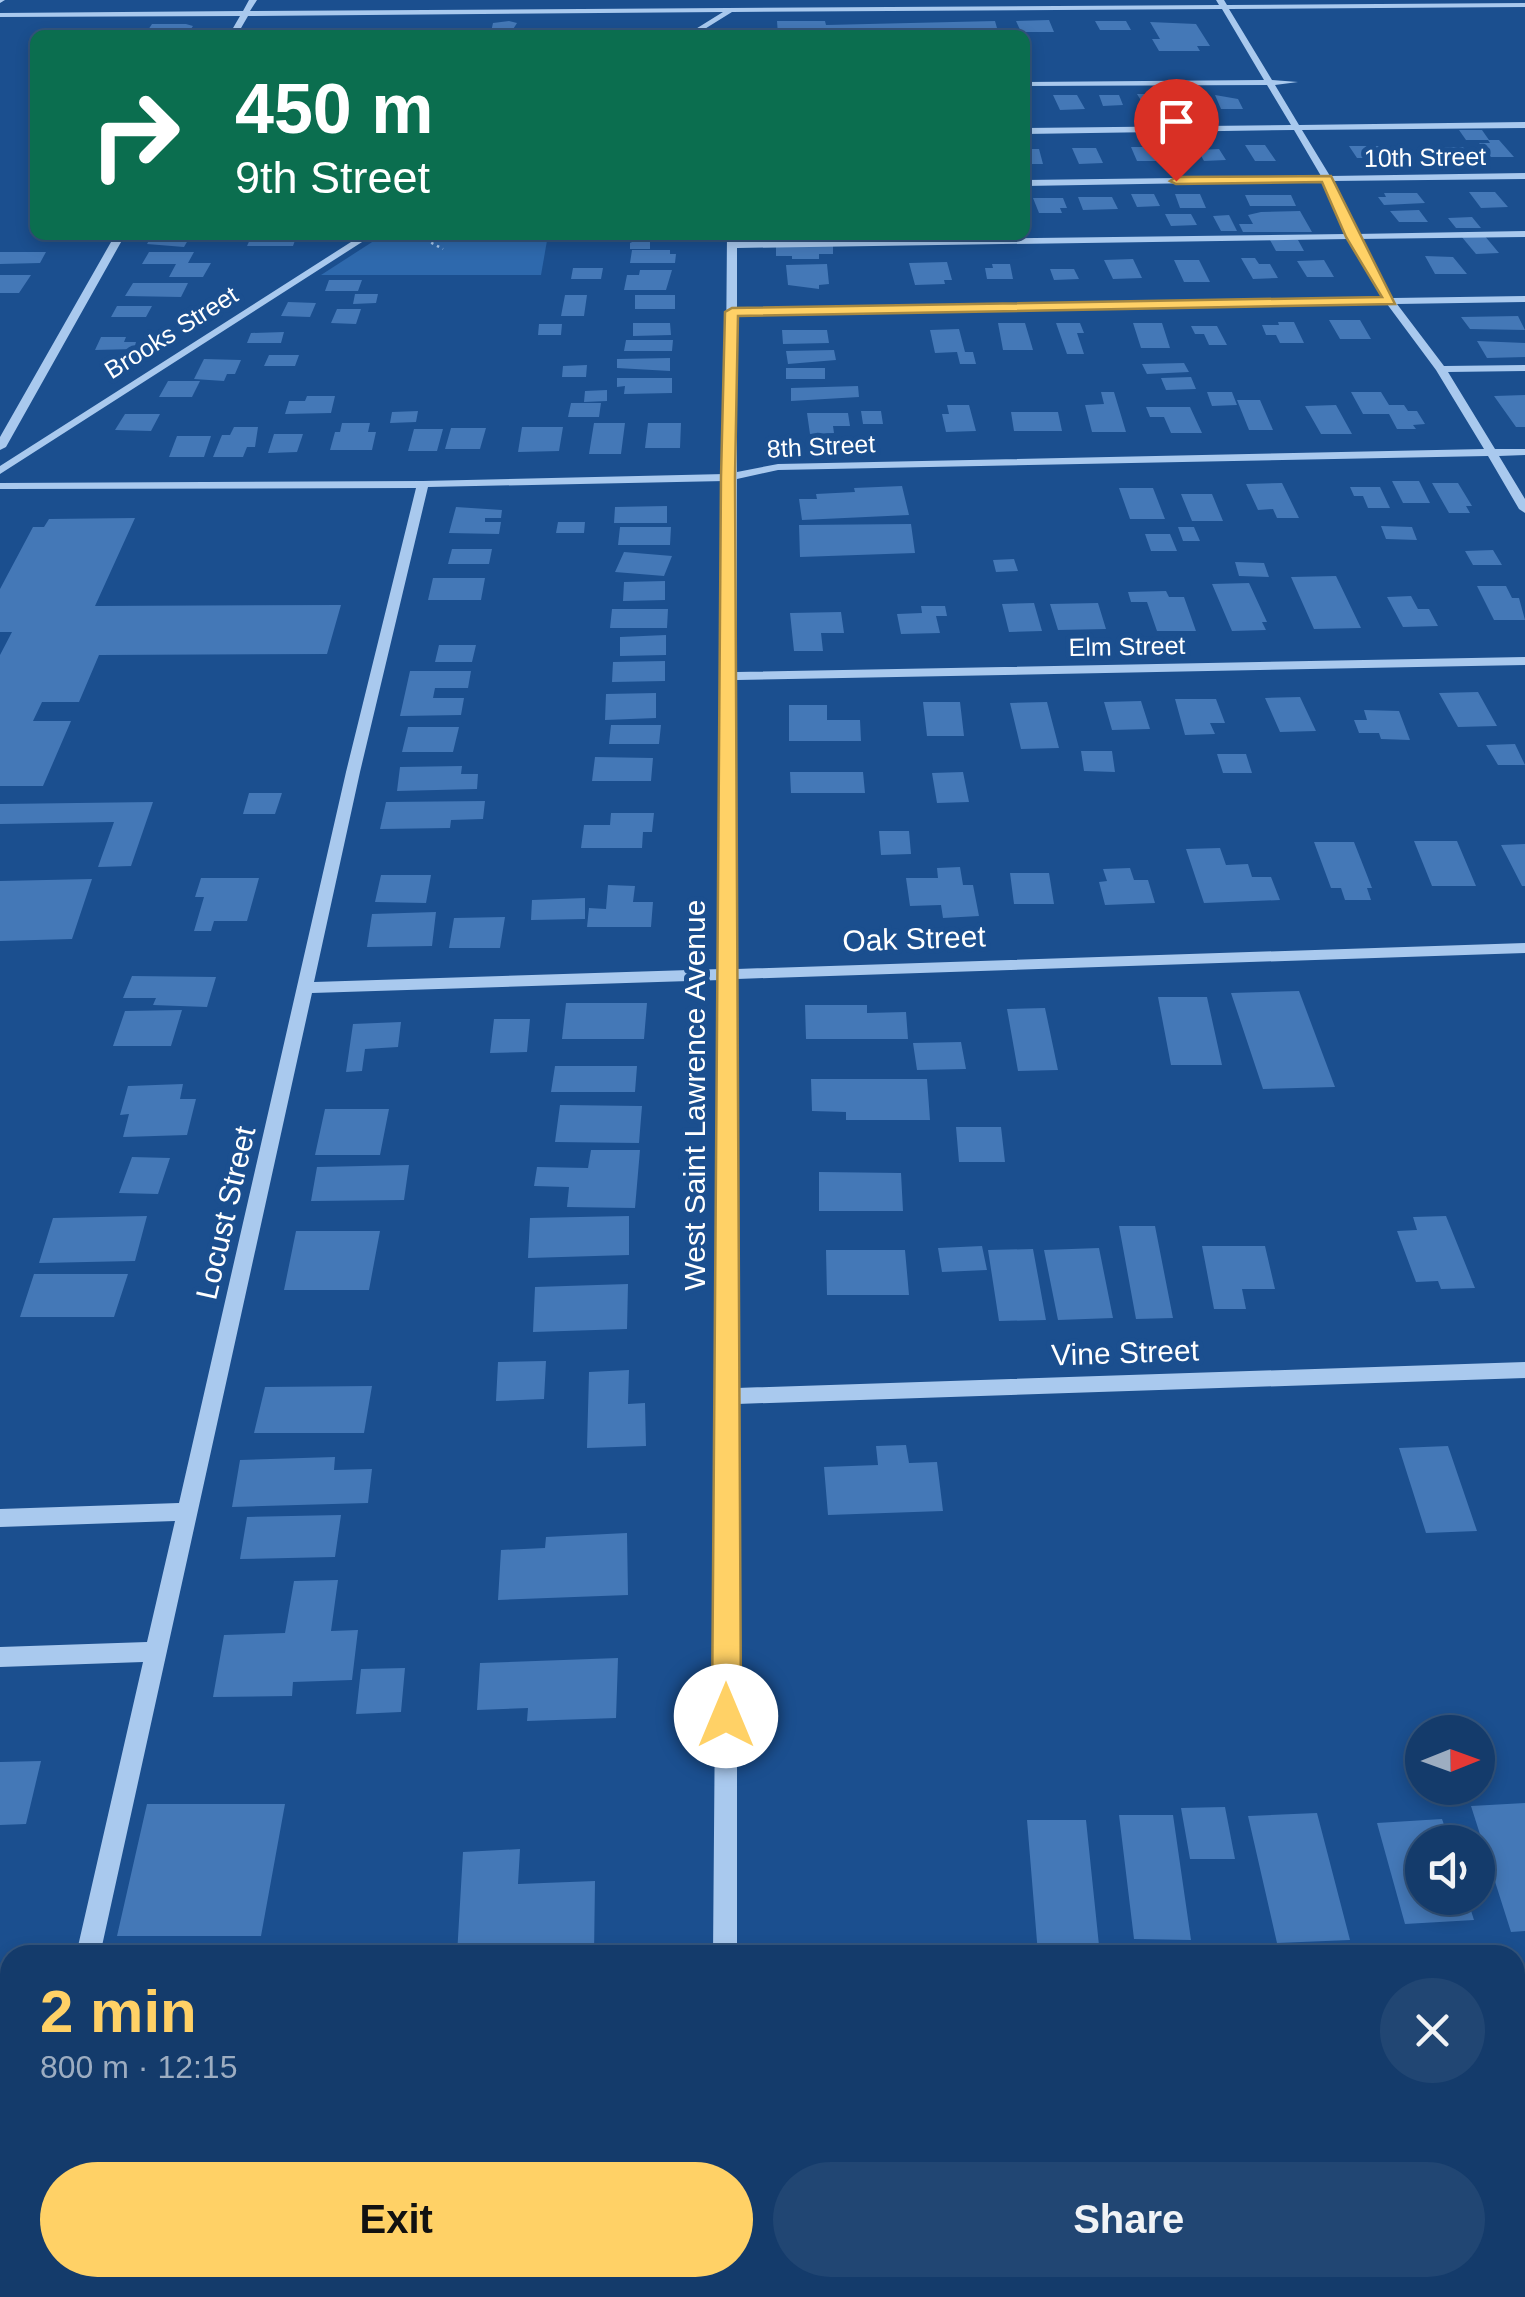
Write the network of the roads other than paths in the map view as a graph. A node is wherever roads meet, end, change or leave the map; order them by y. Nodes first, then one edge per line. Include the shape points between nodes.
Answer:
1 (252, 0) edge
2 (478, 0) edge
3 (730, 0) edge
4 (1223, 4) edge
5 (1525, 5) edge
6 (730, 11) junction
7 (473, 13) junction
8 (245, 14) junction
9 (0, 15) edge
10 (730, 23) dead end
11 (236, 30) edge
12 (698, 30) edge
13 (1268, 82) junction
14 (1294, 82) dead end
15 (1030, 84) edge
16 (1525, 125) edge
17 (1294, 127) junction
18 (1030, 131) edge
19 (1525, 176) edge
20 (1326, 178) junction
21 (1030, 183) edge
22 (1525, 234) edge
23 (1352, 237) junction
24 (1030, 239) edge
25 (117, 240) edge
26 (360, 240) edge
27 (732, 240) edge
28 (1525, 299) edge
29 (1390, 301) junction
30 (732, 312) junction
31 (1525, 368) edge
32 (1441, 369) junction
33 (0, 447) edge
34 (1491, 452) junction
35 (1525, 452) edge
36 (0, 471) edge
37 (728, 477) junction
38 (423, 484) junction
39 (0, 486) edge
40 (1525, 509) edge
41 (1525, 661) edge
42 (730, 676) junction
43 (1525, 948) edge
44 (726, 972) junction
45 (304, 988) junction
46 (1525, 1370) edge
47 (728, 1396) junction
48 (188, 1512) junction
49 (0, 1518) edge
50 (157, 1652) junction
51 (0, 1657) edge
52 (90, 1945) edge
53 (725, 1945) edge

1 - 8 street
2 - 7 street
3 - 6 street
4 - 5 street
4 - 6 street
4 - 13 street
6 - 7 street
6 - 10 street
6 - 12 street
7 - 8 street
8 - 9 street
8 - 11 street
13 - 14 street
13 - 15 street
13 - 17 street
16 - 17 street
17 - 18 street
17 - 20 street
19 - 20 street, 10th Street
20 - 21 street, 10th Street
20 - 23 street
22 - 23 street
23 - 24 street
23 - 29 street
25 - 33 street
26 - 36 street, Brooks Street
27 - 30 street, West Saint Lawrence Avenue
28 - 29 street
29 - 30 street
29 - 32 street
30 - 37 street, West Saint Lawrence Avenue
31 - 32 street
32 - 34 street
34 - 35 street, 8th Street
34 - 37 street, 8th Street via 778,467
34 - 40 street
37 - 38 street, 8th Street
37 - 42 street, West Saint Lawrence Avenue
38 - 39 street, 8th Street
38 - 45 street, Locust Street
41 - 42 street, Elm Street
42 - 44 street, West Saint Lawrence Avenue
43 - 44 street, Oak Street
44 - 45 street, Oak Street
44 - 47 street, West Saint Lawrence Avenue
45 - 48 street, Locust Street
46 - 47 street, Vine Street
47 - 53 street, West Saint Lawrence Avenue
48 - 49 street
48 - 50 street, Locust Street
50 - 51 street
50 - 52 street, Locust Street

